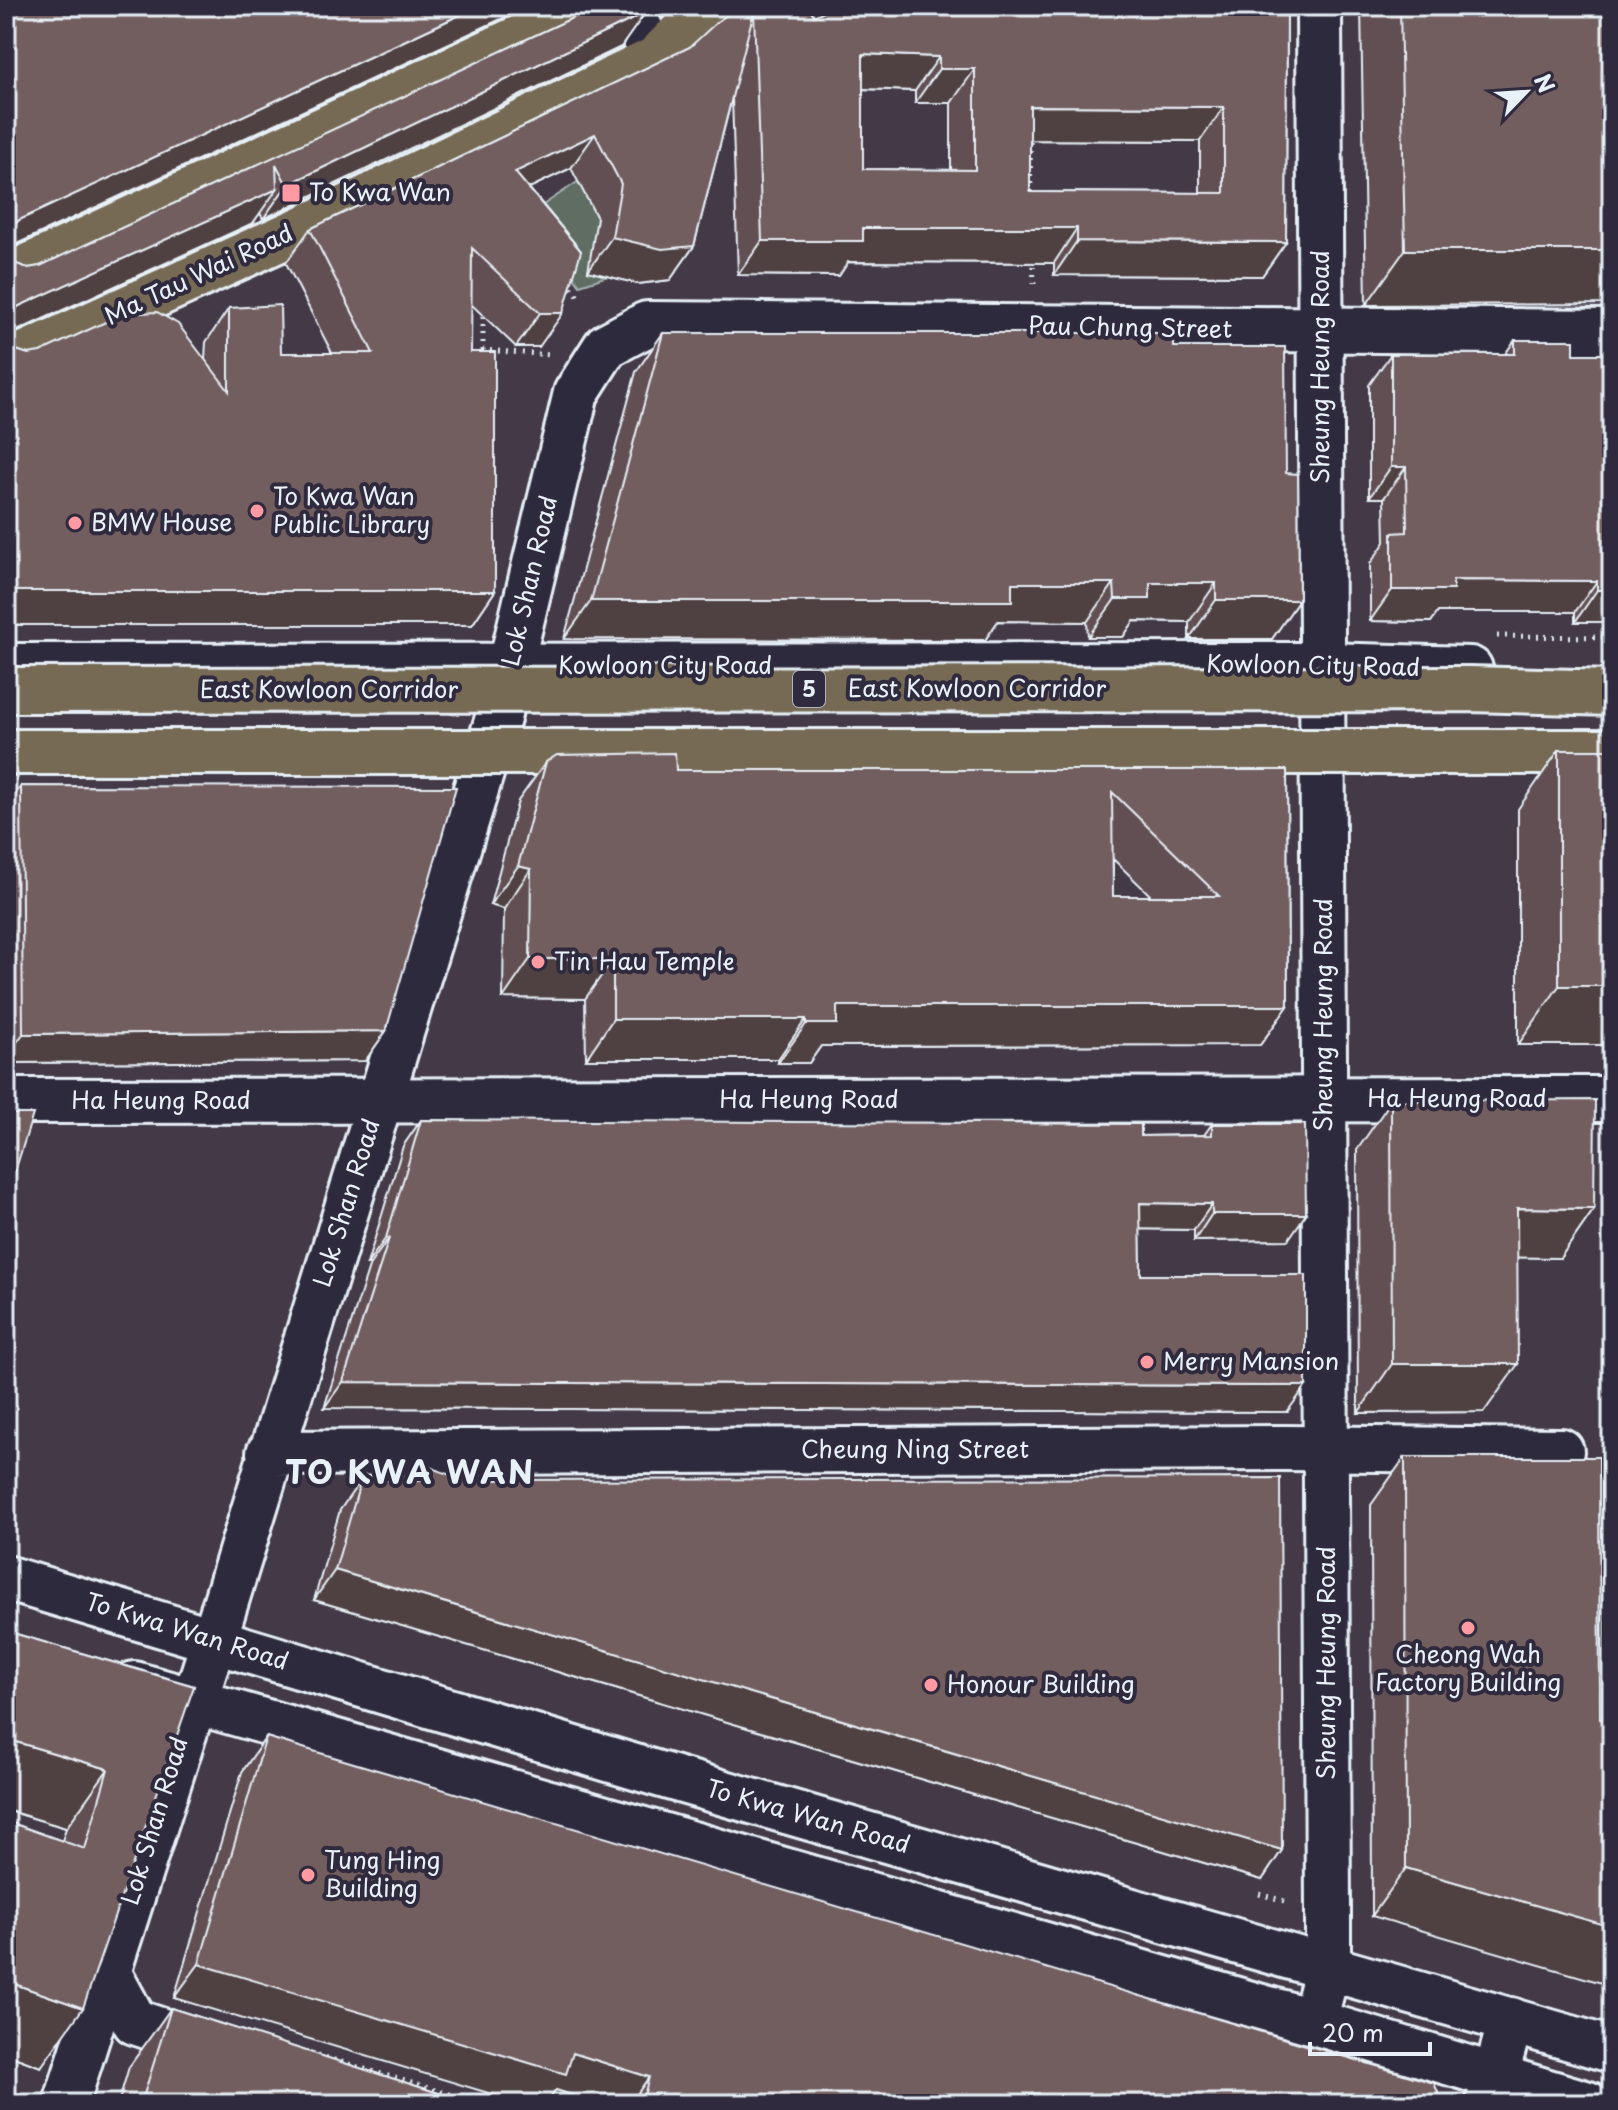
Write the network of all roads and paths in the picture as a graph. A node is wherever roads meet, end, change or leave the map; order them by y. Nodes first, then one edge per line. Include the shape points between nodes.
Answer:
1 (588, 6) edge
2 (629, 6) edge
3 (729, 6) edge
4 (1319, 6) edge
5 (655, 59) junction
6 (1029, 130) edge
7 (1032, 207) edge
8 (1033, 254) edge
9 (563, 275) edge
10 (6, 277) edge
11 (1034, 285) dead end
12 (579, 298) edge
13 (483, 307) dead end
14 (647, 324) joint
15 (1321, 331) junction
16 (1612, 332) edge
17 (553, 355) edge
18 (6, 363) edge
19 (1322, 665) junction
20 (6, 666) edge
21 (510, 666) junction
22 (1612, 672) edge
23 (6, 690) edge
24 (1612, 693) edge
25 (6, 752) edge
26 (1612, 752) edge
27 (1323, 765) junction
28 (1612, 765) edge
29 (6, 767) edge
30 (482, 767) junction
31 (1324, 1099) junction
32 (1612, 1099) edge
33 (6, 1101) edge
34 (379, 1101) junction
35 (1326, 1448) junction
36 (1561, 1451) dead end
37 (269, 1453) junction
38 (6, 1578) edge
39 (214, 1640) junction
40 (90, 1671) edge
41 (192, 1701) junction
42 (1328, 1967) junction
43 (109, 1974) junction
44 (1511, 2020) junction
45 (1314, 2022) junction
46 (1612, 2050) edge
47 (314, 2054) edge
48 (247, 2058) edge
49 (1492, 2090) edge
50 (66, 2104) edge
51 (482, 2104) edge
52 (1588, 2104) edge

1 - 10 main road
2 - 5 street
3 - 5 main road, Ma Tau Wai Road via 679,35
4 - 15 street, Sheung Heung Road
5 - 18 main road, Ma Tau Wai Road via 319,221
6 - 7 path
8 - 11 path
9 - 12 path
13 - 17 path via 483,350
14 - 15 street, Pau Chung Street
14 - 21 street, Lok Shan Road via 606,346 576,393
15 - 16 street, Pau Chung Street
15 - 19 street, Sheung Heung Road
19 - 21 street, Kowloon City Road
19 - 22 street, Kowloon City Road
19 - 27 street, Sheung Heung Road
20 - 21 street, Kowloon City Road
21 - 30 street, Lok Shan Road
23 - 24 main road, East Kowloon Corridor / 5, bridge
25 - 26 main road, bridge
27 - 28 street
27 - 30 street
27 - 31 street, Sheung Heung Road
29 - 30 street
30 - 34 street, Lok Shan Road
31 - 32 street, Ha Heung Road
31 - 34 street, Ha Heung Road
31 - 35 street, Sheung Heung Road
33 - 34 street, Ha Heung Road
34 - 37 street, Lok Shan Road
35 - 36 street, Cheung Ning Street
35 - 37 street, Cheung Ning Street
35 - 42 street, Sheung Heung Road
37 - 39 street, Lok Shan Road
38 - 39 street, To Kwa Wan Road
39 - 41 street, Lok Shan Road
39 - 42 street, To Kwa Wan Road
40 - 41 street
41 - 43 street, Lok Shan Road
41 - 45 street
42 - 44 street, To Kwa Wan Road
42 - 45 street, Sheung Heung Road
43 - 48 street via 135,2022
43 - 50 street, Lok Shan Road
44 - 46 street, To Kwa Wan Road
44 - 49 street
45 - 49 street
47 - 51 path
49 - 52 street

